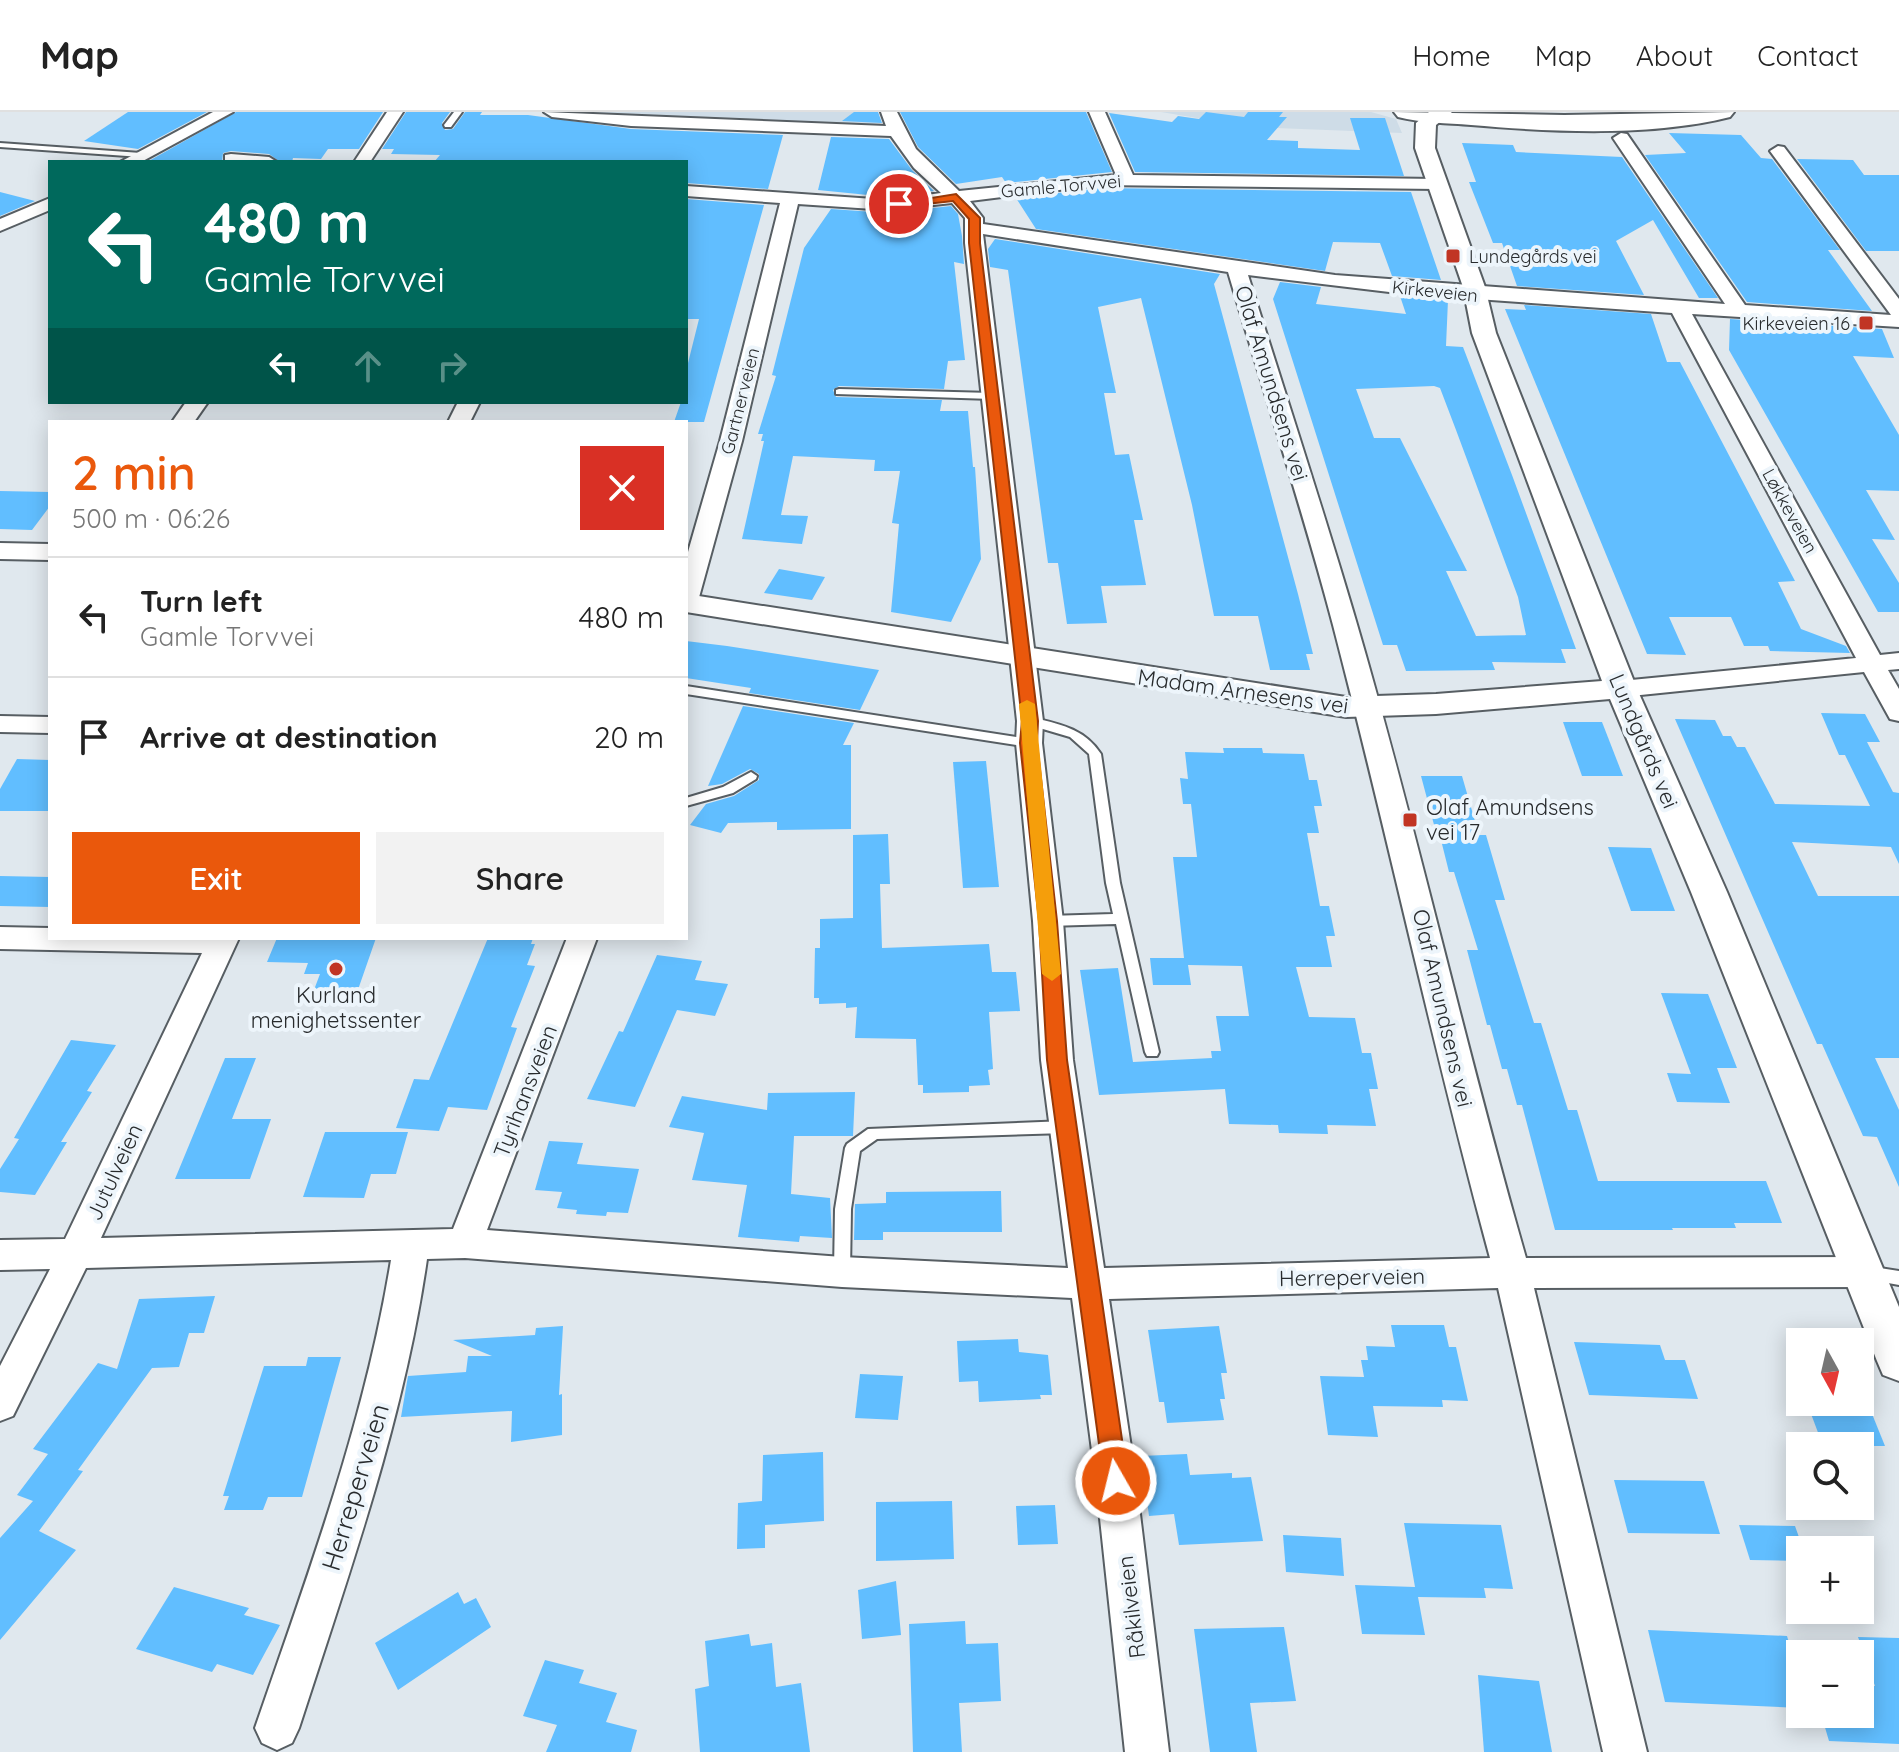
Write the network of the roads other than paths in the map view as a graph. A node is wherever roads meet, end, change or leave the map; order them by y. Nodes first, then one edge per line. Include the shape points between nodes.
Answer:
1 (225, 112) edge
2 (395, 112) edge
3 (458, 112) edge
4 (552, 112) edge
5 (889, 112) edge
6 (1097, 112) edge
7 (1406, 112) edge
8 (1493, 112) edge
9 (1722, 112) edge
10 (1438, 114) edge
11 (448, 125) dead end
12 (894, 131) junction
13 (1621, 138) dead end
14 (0, 145) edge
15 (1778, 151) dead end
16 (134, 159) edge
17 (231, 159) dead end
18 (244, 160) edge
19 (363, 160) edge
20 (1126, 179) junction
21 (1437, 184) junction
22 (688, 191) edge
23 (956, 197) junction
24 (790, 199) junction
25 (48, 204) edge
26 (0, 226) edge
27 (975, 228) junction
28 (1237, 270) junction
29 (1475, 296) junction
30 (1679, 308) junction
31 (1739, 311) junction
32 (1899, 312) edge
33 (1899, 321) edge
34 (839, 392) dead end
35 (992, 396) junction
36 (0, 551) edge
37 (48, 552) edge
38 (688, 595) edge
39 (688, 602) edge
40 (1020, 655) junction
41 (1899, 661) edge
42 (1872, 664) junction
43 (1621, 689) junction
44 (688, 690) edge
45 (1366, 708) junction
46 (1899, 713) edge
47 (0, 724) edge
48 (48, 725) edge
49 (1029, 732) junction
50 (751, 776) dead end
51 (688, 801) edge
52 (1122, 919) junction
53 (1048, 921) junction
54 (0, 938) edge
55 (48, 938) edge
56 (222, 940) edge
57 (581, 940) edge
58 (1152, 1052) dead end
59 (1066, 1127) junction
60 (412, 1242) junction
61 (465, 1243) junction
62 (0, 1255) edge
63 (74, 1256) junction
64 (842, 1272) junction
65 (1863, 1272) junction
66 (1512, 1273) junction
67 (1899, 1278) edge
68 (1088, 1284) junction
69 (1899, 1361) edge
70 (0, 1404) edge
71 (277, 1728) dead end
72 (1147, 1752) edge
73 (1625, 1752) edge

1 - 16 street
2 - 19 street
3 - 11 lane
4 - 12 street via 609,120
5 - 12 street, Råkilveien
6 - 20 street
7 - 10 main road
8 - 9 main road
9 - 10 main road via 1584,123
10 - 21 street, Lundgårds vei via 1426,123 1424,136
12 - 23 street, Råkilveien
13 - 31 street
14 - 16 lane
15 - 32 street
17 - 18 street
20 - 21 street, Gamle Torvvei
20 - 23 street, Gamle Torvvei
21 - 29 street, Lundgårds vei
22 - 24 street, Gamle Torvvei
23 - 24 street, Gamle Torvvei via 888,205
23 - 27 street, Råkilveien via 974,218
24 - 38 street, Gartnerveien
25 - 26 street
27 - 28 street, Kirkeveien
27 - 35 street, Råkilveien
28 - 29 street, Kirkeveien
28 - 45 street, Olaf Amundsens vei
29 - 30 street, Kirkeveien
29 - 43 street, Lundgårds vei
30 - 31 street, Kirkeveien
30 - 42 street, Løkkeveien
31 - 33 street, Kirkeveien
34 - 35 lane
35 - 40 street, Råkilveien
36 - 37 street
39 - 40 street, Madam Arnesens vei
40 - 45 street, Madam Arnesens vei
40 - 49 street, Råkilveien
41 - 42 street, Madam Arnesens vei
42 - 43 street, Madam Arnesens vei
42 - 46 street, Løkkeveien
43 - 45 street, Madam Arnesens vei
43 - 65 street, Lundgårds vei
44 - 49 lane
45 - 66 street, Olaf Amundsens vei
47 - 48 street
49 - 52 lane via 1073,732 1095,754
49 - 53 street, Råkilveien
50 - 51 lane via 728,790
52 - 53 lane
52 - 58 lane
53 - 59 street, Råkilveien
54 - 55 street
56 - 63 street, Jutulveien
57 - 61 street, Tyrihansveien
59 - 64 lane via 874,1133 853,1148 843,1209
59 - 68 street, Råkilveien
60 - 61 street, Herreperveien
60 - 63 street, Herreperveien
60 - 71 street, Herreperveien via 400,1330 380,1409
61 - 64 street, Herreperveien
62 - 63 street, Herreperveien
63 - 70 street, Jutulveien
64 - 68 street, Herreperveien
65 - 66 street, Herreperveien
65 - 67 lane
65 - 69 street, Lundgårds vei
66 - 68 street, Herreperveien
66 - 73 street, Olaf Amundsens vei
68 - 72 street, Råkilveien

